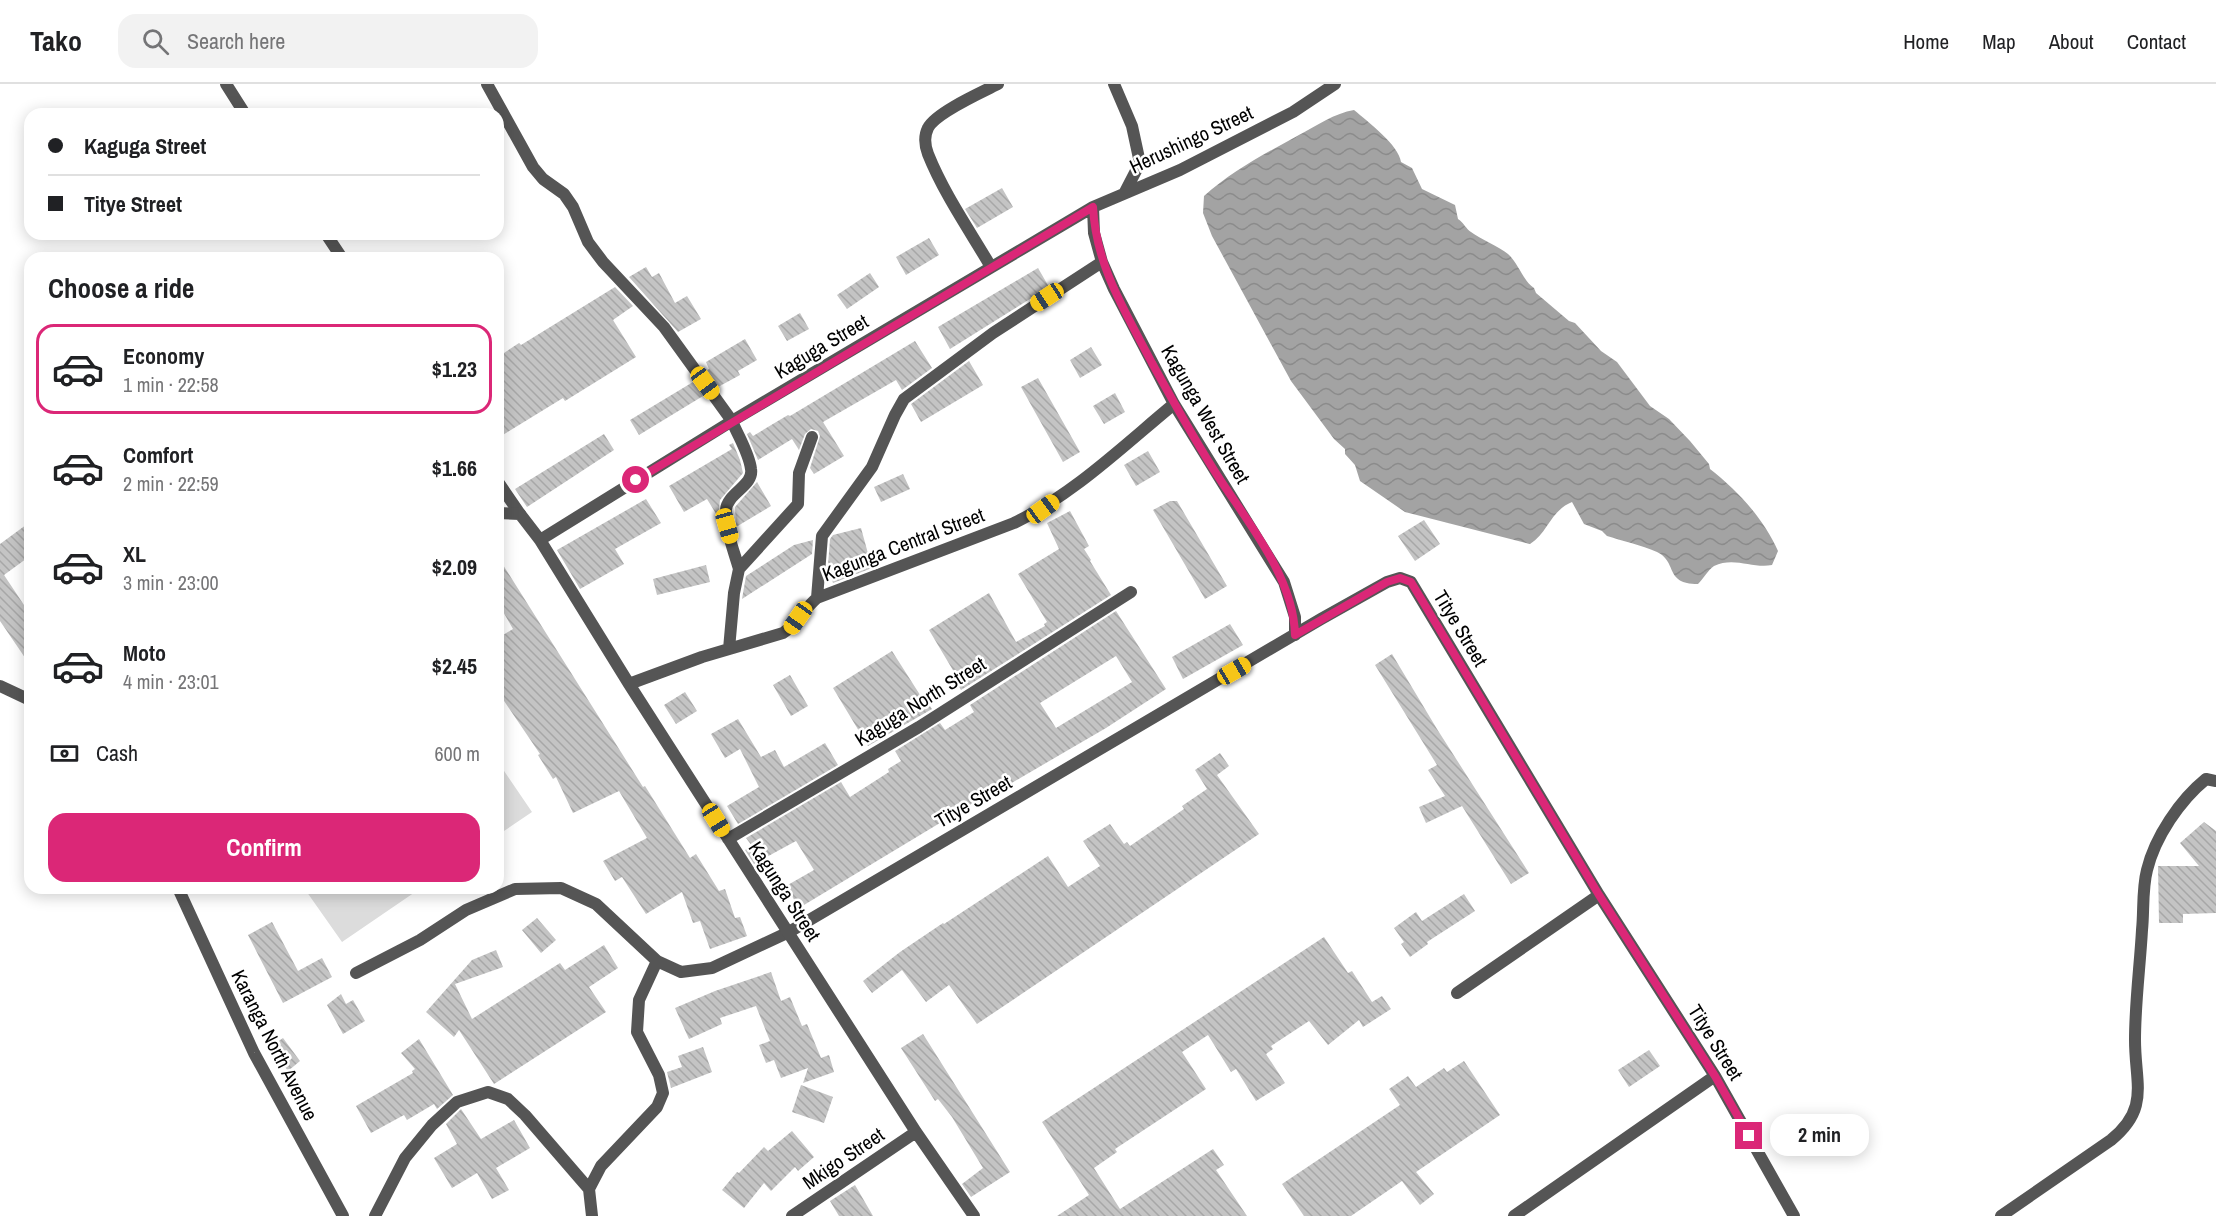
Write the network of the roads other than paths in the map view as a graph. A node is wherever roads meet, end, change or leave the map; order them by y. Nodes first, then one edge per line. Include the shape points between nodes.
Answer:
1 (226, 84) edge
2 (487, 84) edge
3 (998, 84) edge
4 (1114, 84) edge
5 (1335, 84) edge
6 (241, 108) edge
7 (500, 108) edge
8 (504, 114) edge
9 (1125, 192) junction
10 (1093, 207) junction
11 (1102, 262) junction
12 (991, 267) junction
13 (1174, 404) junction
14 (732, 421) junction
15 (813, 437) dead end
16 (504, 491) edge
17 (504, 513) edge
18 (520, 514) junction
19 (540, 540) junction
20 (739, 569) junction
21 (1131, 592) dead end
22 (816, 598) junction
23 (1295, 635) junction
24 (729, 649) junction
25 (629, 684) junction
26 (0, 686) edge
27 (24, 697) edge
28 (2216, 781) edge
29 (728, 839) junction
30 (181, 894) edge
31 (503, 894) edge
32 (504, 894) edge
33 (1599, 895) junction
34 (789, 932) junction
35 (657, 961) junction
36 (356, 973) dead end
37 (1457, 993) dead end
38 (1715, 1076) junction
39 (916, 1132) junction
40 (589, 1190) junction
41 (343, 1216) edge
42 (375, 1216) edge
43 (592, 1216) edge
44 (792, 1216) edge
45 (974, 1216) edge
46 (1514, 1216) edge
47 (1794, 1216) edge
48 (2001, 1216) edge

1 - 6 street
2 - 7 street
3 - 12 street via 960,103 929,126 925,139 947,190
4 - 9 street via 1132,126 1140,163
5 - 9 street, Herushingo Street via 1293,112 1180,170
8 - 14 street via 533,166 573,207 588,242 664,327
9 - 10 street, Kaguga Street
10 - 11 street, Kagunga West Street via 1094,233
10 - 12 street, Kaguga Street
11 - 13 street, Kagunga West Street
11 - 22 street via 993,333 904,399 872,467 822,536
12 - 14 street, Kaguga Street
13 - 22 street, Kagunga Central Street via 1043,509
13 - 23 street, Kagunga West Street via 1284,582 1295,617
14 - 19 street, Kaguga Street
14 - 20 street via 752,470 726,508
15 - 20 street via 799,473 798,504
16 - 18 street, Kagunga Street
17 - 18 street
18 - 19 street, Kagunga Street
19 - 25 street, Kagunga Street
20 - 24 street
21 - 29 street, Kaguga North Street via 919,727
22 - 24 street, Kagunga Central Street via 783,633
23 - 33 street, Titye Street via 1387,582 1400,578 1411,582
23 - 34 street, Titye Street
24 - 25 street, Kagunga Central Street
25 - 29 street, Kagunga Street
26 - 27 street
28 - 48 street via 2206,779 2175,811 2147,870 2135,1039 2137,1104 2127,1127
29 - 34 street, Kagunga Street
30 - 41 street, Karanga North Avenue via 254,1053
31 - 36 street via 466,910
32 - 35 street via 515,889 561,888 596,904
33 - 37 street
33 - 38 street, Titye Street
34 - 35 street, Titye Street via 712,968 681,972
34 - 39 street, Kagunga Street
35 - 40 street via 639,1000 638,1032 659,1075 663,1093 657,1107 601,1166
38 - 46 street
38 - 47 street, Titye Street
39 - 44 street, Mkigo Street
39 - 45 street, Kagunga Street
40 - 42 street via 525,1115 508,1099 488,1092 457,1102 432,1125 405,1158
40 - 43 street

